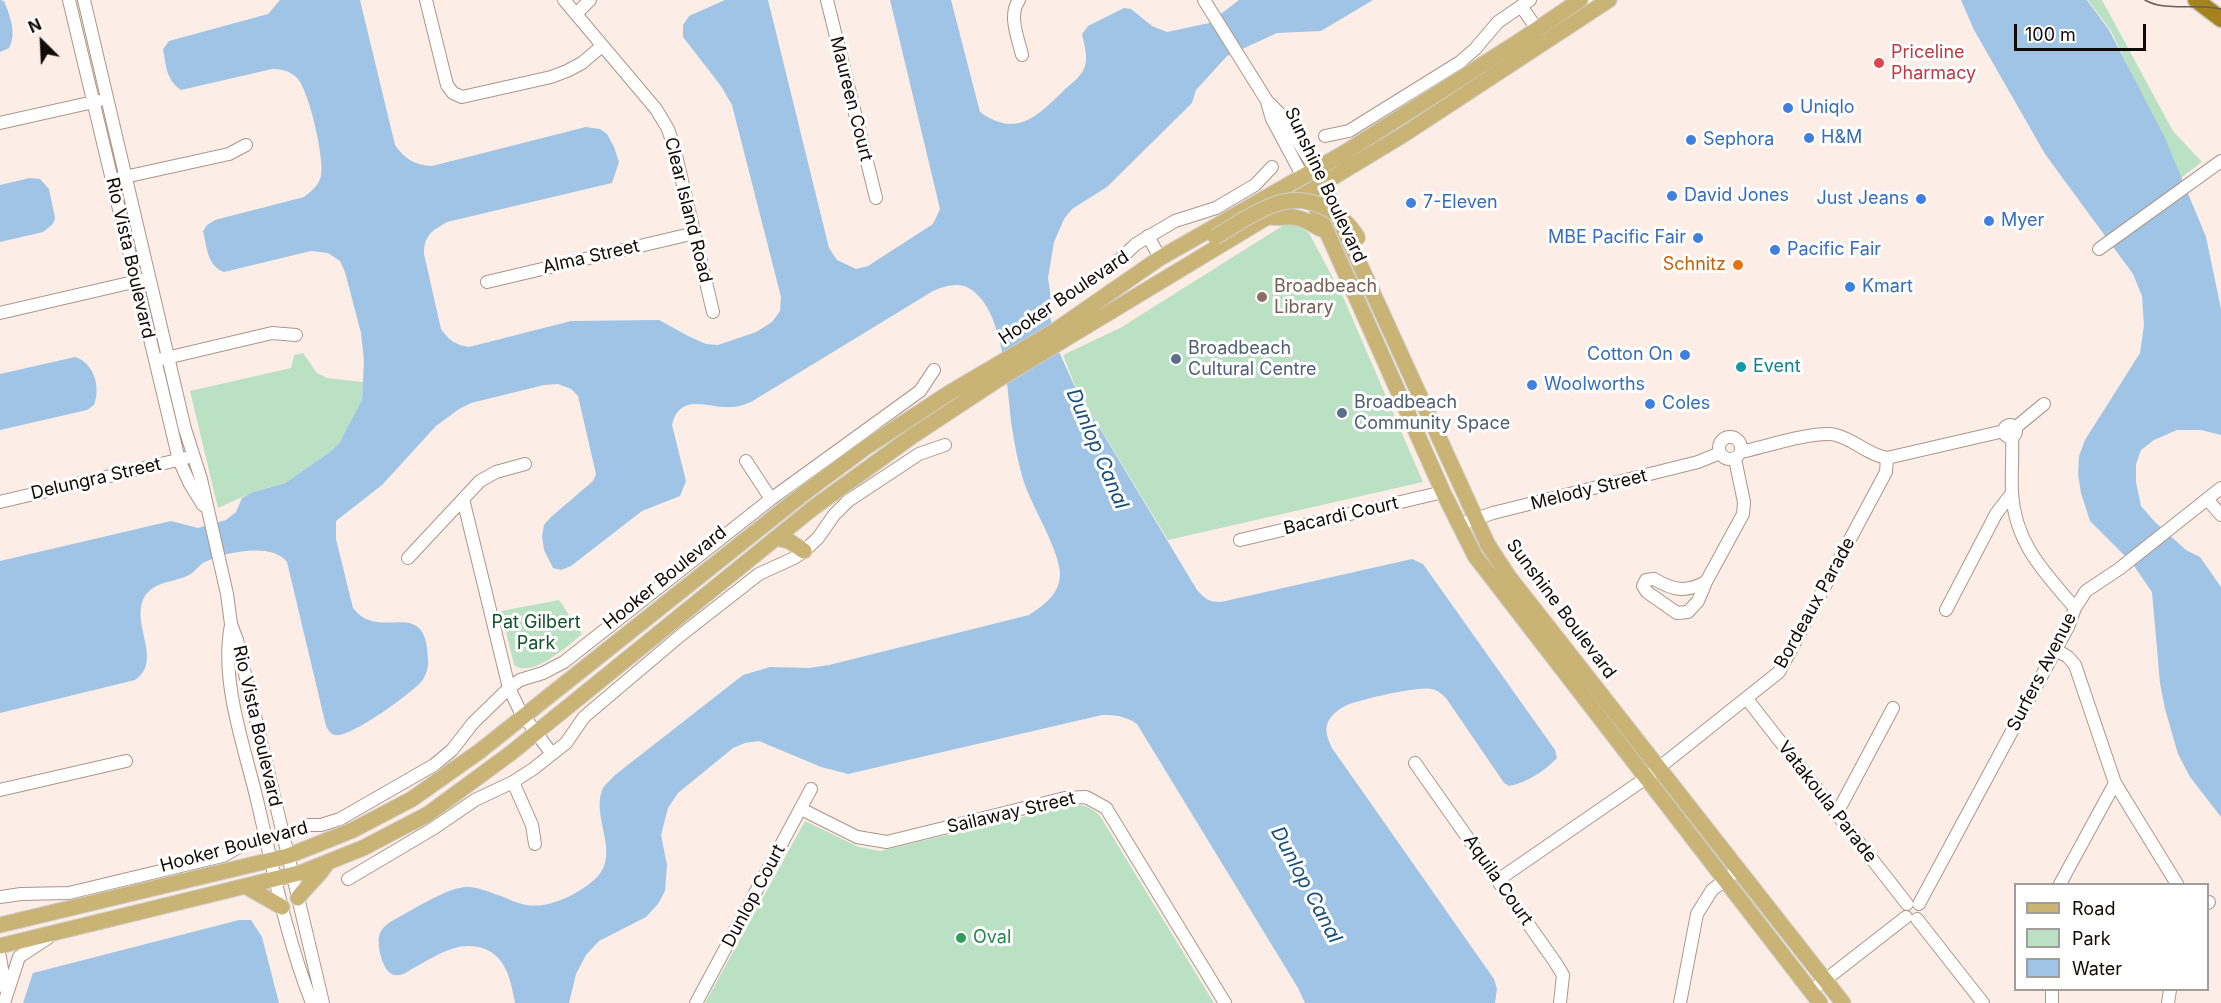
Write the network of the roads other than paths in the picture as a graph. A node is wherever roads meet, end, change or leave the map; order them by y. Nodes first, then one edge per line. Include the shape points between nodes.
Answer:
1 (69, 0) edge
2 (84, 0) edge
3 (426, 0) edge
4 (564, 0) edge
5 (590, 0) edge
6 (827, 0) edge
7 (1019, 0) edge
8 (1204, 0) edge
9 (1580, 0) edge
10 (1609, 0) edge
11 (2196, 0) edge
12 (1526, 3) edge
13 (576, 14) junction
14 (2221, 19) edge
15 (1537, 29) junction
16 (1546, 42) junction
17 (602, 46) junction
18 (1022, 55) dead end
19 (106, 98) junction
20 (93, 102) junction
21 (0, 123) edge
22 (1325, 136) dead end
23 (246, 145) dead end
24 (2218, 163) edge
25 (1272, 167) dead end
26 (125, 177) junction
27 (1314, 177) junction
28 (111, 181) junction
29 (1309, 192) junction
30 (876, 198) dead end
31 (1268, 217) junction
32 (1325, 230) junction
33 (695, 233) junction
34 (1148, 237) junction
35 (2103, 246) dead end
36 (1160, 258) junction
37 (1118, 261) dead end
38 (149, 278) junction
39 (135, 282) junction
40 (487, 282) dead end
41 (1121, 284) junction
42 (713, 312) dead end
43 (0, 313) edge
44 (296, 335) dead end
45 (1060, 335) junction
46 (168, 357) junction
47 (154, 361) junction
48 (933, 370) dead end
49 (999, 372) junction
50 (2044, 404) dead end
51 (2011, 432) junction
52 (945, 445) dead end
53 (1720, 453) junction
54 (1738, 455) junction
55 (193, 456) junction
56 (1887, 458) junction
57 (179, 460) junction
58 (746, 460) dead end
59 (1449, 463) junction
60 (525, 464) dead end
61 (2221, 488) edge
62 (1443, 492) junction
63 (2012, 493) junction
64 (463, 499) junction
65 (771, 499) junction
66 (2207, 499) junction
67 (0, 502) edge
68 (207, 511) junction
69 (2221, 514) edge
70 (1476, 519) junction
71 (796, 522) junction
72 (1458, 525) junction
73 (776, 538) junction
74 (1240, 540) dead end
75 (804, 551) junction
76 (408, 558) dead end
77 (1706, 582) junction
78 (2075, 608) junction
79 (1946, 610) dead end
80 (231, 624) junction
81 (2055, 649) junction
82 (509, 688) junction
83 (1747, 699) junction
84 (1893, 708) dead end
85 (524, 716) junction
86 (536, 733) junction
87 (552, 754) junction
88 (126, 760) dead end
89 (1415, 763) dead end
90 (1658, 768) junction
91 (1646, 777) junction
92 (513, 782) junction
93 (2115, 783) junction
94 (811, 789) dead end
95 (0, 790) edge
96 (801, 809) junction
97 (1837, 813) junction
98 (307, 825) dead end
99 (535, 844) dead end
100 (239, 846) dead end
101 (288, 856) junction
102 (271, 861) junction
103 (327, 863) junction
104 (1738, 869) junction
105 (292, 875) junction
106 (275, 879) junction
107 (348, 879) dead end
108 (1726, 879) junction
109 (1498, 880) junction
110 (2061, 883) edge
111 (2176, 883) edge
112 (247, 887) junction
113 (0, 897) edge
114 (298, 898) junction
115 (1913, 904) junction
116 (282, 907) junction
117 (1911, 918) junction
118 (3, 922) edge
119 (57, 932) junction
120 (0, 946) edge
121 (0, 957) edge
122 (1826, 980) junction
123 (1815, 997) edge
124 (4, 1003) edge
125 (312, 1003) edge
126 (323, 1003) edge
127 (696, 1003) edge
128 (1225, 1003) edge
129 (1560, 1003) edge
130 (1680, 1003) edge
131 (1843, 1003) edge
132 (1983, 1003) edge

1 - 20 street, Rio Vista Boulevard
2 - 19 street, Rio Vista Boulevard
3 - 17 street via 447,85 462,97 551,77 582,63
4 - 13 street, Clear Island Road
5 - 13 street
6 - 30 street, Maureen Court
7 - 18 street via 1014,19
8 - 27 street, Sunshine Boulevard via 1267,101 1280,114
9 - 15 main road, Hooker Boulevard
10 - 16 main road, Hooker Boulevard
11 - 14 highway
12 - 15 street
12 - 22 street via 1498,22 1460,62 1349,131
13 - 17 street, Clear Island Road
15 - 16 street
15 - 27 main road, Hooker Boulevard
16 - 27 main road, Hooker Boulevard via 1413,129
17 - 33 street, Clear Island Road via 656,109 668,129
19 - 20 street
19 - 26 street, Rio Vista Boulevard
20 - 21 street
20 - 28 street, Rio Vista Boulevard
23 - 26 street via 229,154
24 - 35 street
25 - 34 street, Hooker Boulevard via 1255,185 1222,205 1175,220
26 - 28 street
26 - 38 street, Rio Vista Boulevard
27 - 29 main road, Hooker Boulevard
27 - 36 main road, Hooker Boulevard
27 - 59 main road, Sunshine Boulevard
28 - 39 street, Rio Vista Boulevard
29 - 31 main road, Hooker Boulevard
29 - 32 main road, Sunshine Boulevard
31 - 32 main road via 1298,218
31 - 45 main road, Hooker Boulevard
32 - 62 main road, Sunshine Boulevard
33 - 40 street, Alma Street
33 - 42 street, Clear Island Road
34 - 36 street, Hooker Boulevard
34 - 37 street, Hooker Boulevard
36 - 41 main road, Hooker Boulevard
38 - 39 street
38 - 46 street, Rio Vista Boulevard
39 - 43 street
39 - 47 street, Rio Vista Boulevard
41 - 45 main road, Hooker Boulevard
41 - 59 main road, bridge via 1146,277 1282,202 1309,202 1334,211 1358,238 1413,357 1442,424
44 - 46 street via 272,333
45 - 49 main road, Hooker Boulevard
46 - 47 street
46 - 55 street, Rio Vista Boulevard
47 - 57 street, Rio Vista Boulevard
48 - 65 street, Hooker Boulevard via 920,390
49 - 71 main road, Hooker Boulevard
49 - 85 main road, Hooker Boulevard via 923,409 836,469
50 - 51 street
51 - 56 street
51 - 63 street
52 - 75 street via 919,454 848,501
53 - 54 street via 1724,458
53 - 54 street via 1721,441 1730,437 1739,441
53 - 70 street, Melody Street
54 - 56 street via 1822,434 1836,435
54 - 77 street via 1743,514
55 - 57 street, Delungra Street
55 - 68 street, Rio Vista Boulevard
56 - 83 street, Bordeaux Parade via 1886,472 1784,664
57 - 67 street, Delungra Street
57 - 68 street, Rio Vista Boulevard
58 - 65 street
59 - 70 main road, Sunshine Boulevard
60 - 64 street via 480,481
61 - 66 street, Surfers Avenue
62 - 72 main road, Sunshine Boulevard
62 - 74 street, Bacardi Court
63 - 78 street via 2026,546
63 - 79 street via 1996,514
64 - 76 street
64 - 82 street
65 - 82 street, Hooker Boulevard via 564,662
66 - 69 street
66 - 78 street, Surfers Avenue via 2119,569 2091,586
68 - 80 street, Rio Vista Boulevard
70 - 72 street, Melody Street
70 - 90 main road, Sunshine Boulevard via 1509,577
71 - 73 main road, Hooker Boulevard
71 - 75 main road
72 - 91 main road, Sunshine Boulevard via 1486,572
73 - 75 main road via 793,542
73 - 86 main road, Hooker Boulevard
75 - 87 street via 759,574 681,635 584,717 566,743
77 - 77 street via 1688,612 1677,613 1643,586 1646,580 1653,579 1682,590
78 - 81 street, Surfers Avenue
80 - 101 street, Rio Vista Boulevard
80 - 102 street, Rio Vista Boulevard via 227,652 232,691
81 - 93 street via 2074,665
81 - 115 street, Surfers Avenue
82 - 85 street
82 - 98 street, Hooker Boulevard via 434,765 340,819
83 - 90 street, Bordeaux Parade
83 - 97 street, Vatakoula Parade
84 - 97 street
85 - 86 street
85 - 101 main road, Hooker Boulevard via 412,799 353,830
86 - 87 street
86 - 103 main road, Hooker Boulevard via 428,814
87 - 92 street
88 - 95 street
89 - 109 street, Aquila Court
90 - 91 street, Bordeaux Parade
90 - 104 main road, Sunshine Boulevard
91 - 108 main road, Sunshine Boulevard
91 - 109 street, Bordeaux Parade
92 - 99 street via 532,825
92 - 107 street via 475,800
93 - 110 street
93 - 111 street
94 - 96 street, Dunlop Court
96 - 127 street, Dunlop Court
96 - 128 street, Sailaway Street via 856,837 887,842 1065,798 1086,797 1106,808
97 - 115 street, Vatakoula Parade
100 - 113 street, Hooker Boulevard via 223,856 69,893
101 - 102 main road, Hooker Boulevard
101 - 105 street, Rio Vista Boulevard
102 - 106 street, Rio Vista Boulevard
102 - 118 main road, Hooker Boulevard
103 - 105 main road, Hooker Boulevard
103 - 114 main road
104 - 108 street
104 - 122 main road, Sunshine Boulevard
105 - 106 main road, Hooker Boulevard
105 - 114 street, Rio Vista Boulevard
106 - 112 main road, Hooker Boulevard
106 - 116 street, Rio Vista Boulevard
108 - 123 main road, Sunshine Boulevard
108 - 130 street via 1706,897 1697,914
109 - 129 street, Aquila Court via 1563,975
112 - 116 main road
112 - 119 main road, Hooker Boulevard
114 - 126 street, Rio Vista Boulevard
115 - 117 street via 1904,908
116 - 125 street, Rio Vista Boulevard
117 - 122 street
117 - 132 street
119 - 120 main road, Hooker Boulevard
119 - 124 street via 19,957
121 - 124 street
122 - 123 street
122 - 131 main road, Sunshine Boulevard

